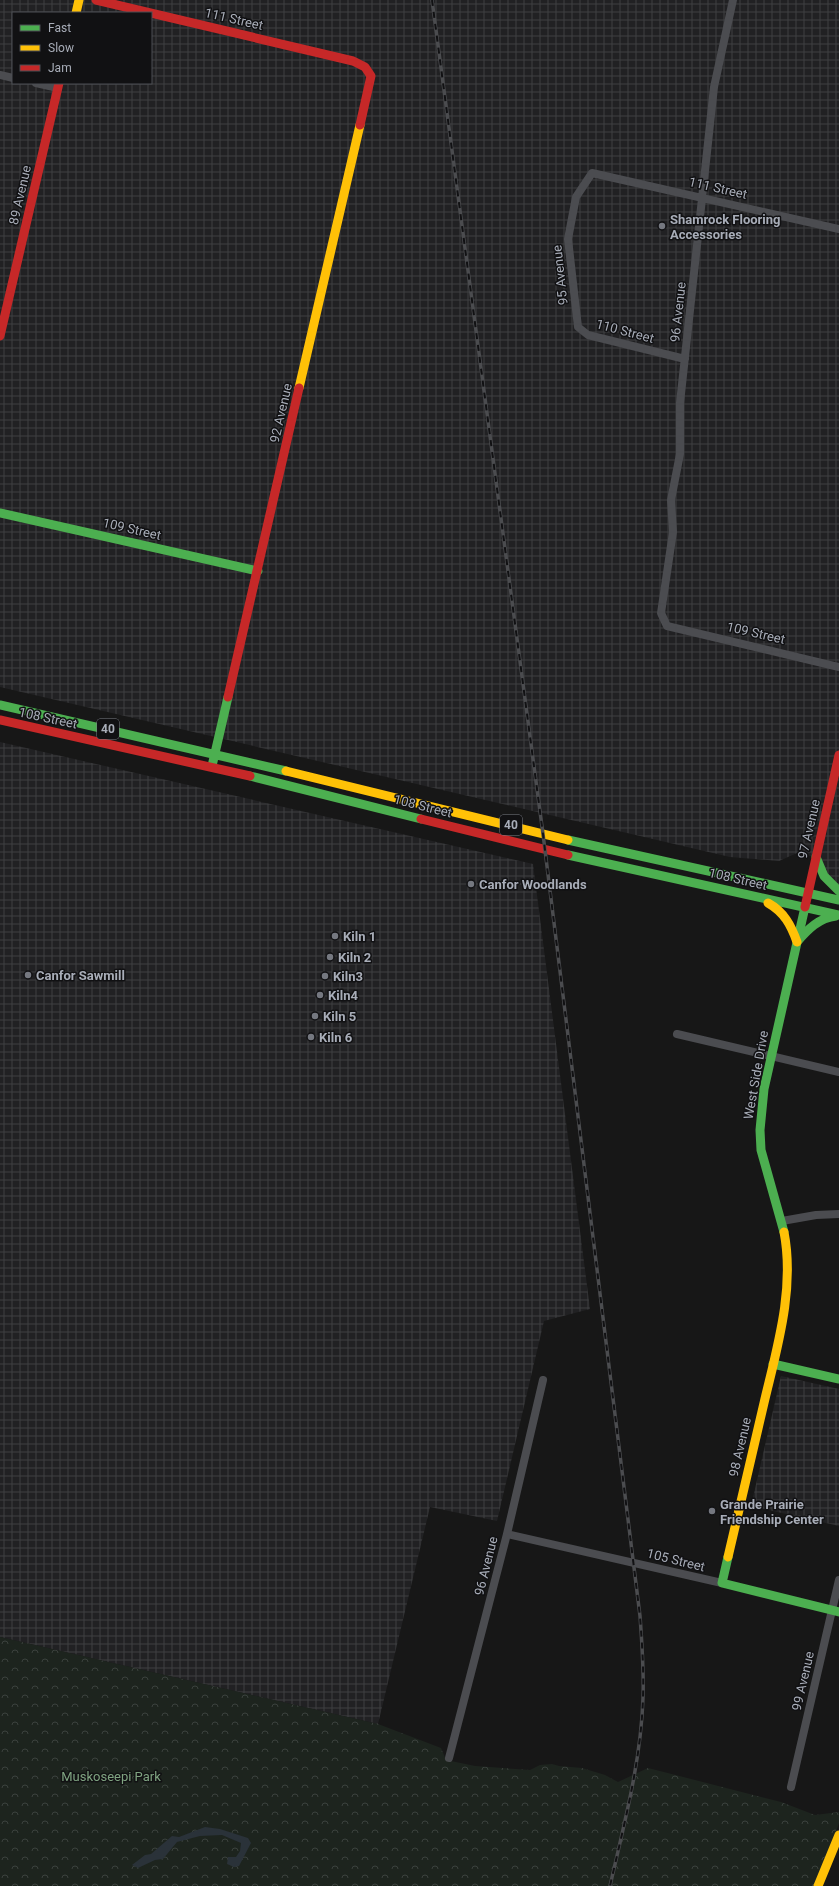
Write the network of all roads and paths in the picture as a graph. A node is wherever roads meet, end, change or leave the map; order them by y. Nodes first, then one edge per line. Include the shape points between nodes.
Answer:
1 (79, 0) edge
2 (96, 0) edge
3 (733, 0) edge
4 (76, 12) edge
5 (146, 12) edge
6 (152, 13) edge
7 (365, 66) joint
8 (0, 75) edge
9 (12, 78) edge
10 (44, 84) edge
11 (59, 86) edge
12 (592, 173) joint
13 (701, 197) junction
14 (839, 228) edge
15 (582, 330) joint
16 (0, 336) edge
17 (685, 359) junction
18 (0, 513) edge
19 (258, 571) junction
20 (667, 626) joint
21 (839, 667) edge
22 (0, 705) edge
23 (0, 720) edge
24 (215, 753) junction
25 (839, 755) edge
26 (212, 766) junction
27 (816, 857) junction
28 (839, 892) edge
29 (808, 893) junction
30 (753, 896) junction
31 (839, 900) edge
32 (804, 908) junction
33 (839, 916) edge
34 (797, 942) junction
35 (677, 1034) dead end
36 (771, 1056) junction
37 (839, 1072) edge
38 (839, 1214) edge
39 (782, 1221) junction
40 (773, 1364) junction
41 (839, 1379) edge
42 (543, 1380) dead end
43 (507, 1534) junction
44 (839, 1580) edge
45 (722, 1583) junction
46 (836, 1611) edge
47 (449, 1758) dead end
48 (791, 1787) dead end
49 (839, 1835) edge
50 (818, 1886) edge

1 - 4 street
2 - 5 street, 111 Street
3 - 13 street, 96 Avenue via 714,87
6 - 7 street, 111 Street
7 - 19 street, 92 Avenue via 371,76 370,82
8 - 9 street
10 - 11 street
11 - 16 street, 89 Avenue
12 - 13 street, 111 Street
12 - 15 street, 95 Avenue via 576,196 568,239 578,327
13 - 14 street, 111 Street
13 - 17 street, 96 Avenue
15 - 17 street, 110 Street via 588,335
17 - 20 street, 96 Avenue via 680,403 680,454 671,500 673,532 661,613
18 - 19 street, 109 Street
19 - 24 street, 92 Avenue
20 - 21 street, 109 Street
22 - 24 street, 108 Street / 40
23 - 26 street, 108 Street / 40
24 - 26 street, 92 Avenue
24 - 29 street, 108 Street / 40 via 543,834
25 - 27 street, 97 Avenue
26 - 30 street, 108 Street / 40 via 545,850
27 - 28 street via 824,876
27 - 29 street, 97 Avenue
29 - 31 street, 108 Street / 40
29 - 32 street, 97 Avenue
30 - 32 street, 108 Street / 40
30 - 34 street via 773,905 785,915
32 - 33 street, 108 Street / 40
32 - 34 street, West Side Drive
33 - 34 street via 824,917 809,927
34 - 36 street, West Side Drive
35 - 36 street
36 - 37 street
36 - 39 street, West Side Drive via 761,1116 761,1150
38 - 39 street
39 - 40 street, West Side Drive via 787,1247 788,1274 786,1302
40 - 41 street
40 - 45 street, 98 Avenue
42 - 43 street, 96 Avenue
43 - 45 street, 105 Street
43 - 47 street, 96 Avenue
44 - 46 street, 99 Avenue
45 - 46 street, 105 Street
46 - 48 street, 99 Avenue
49 - 50 street

